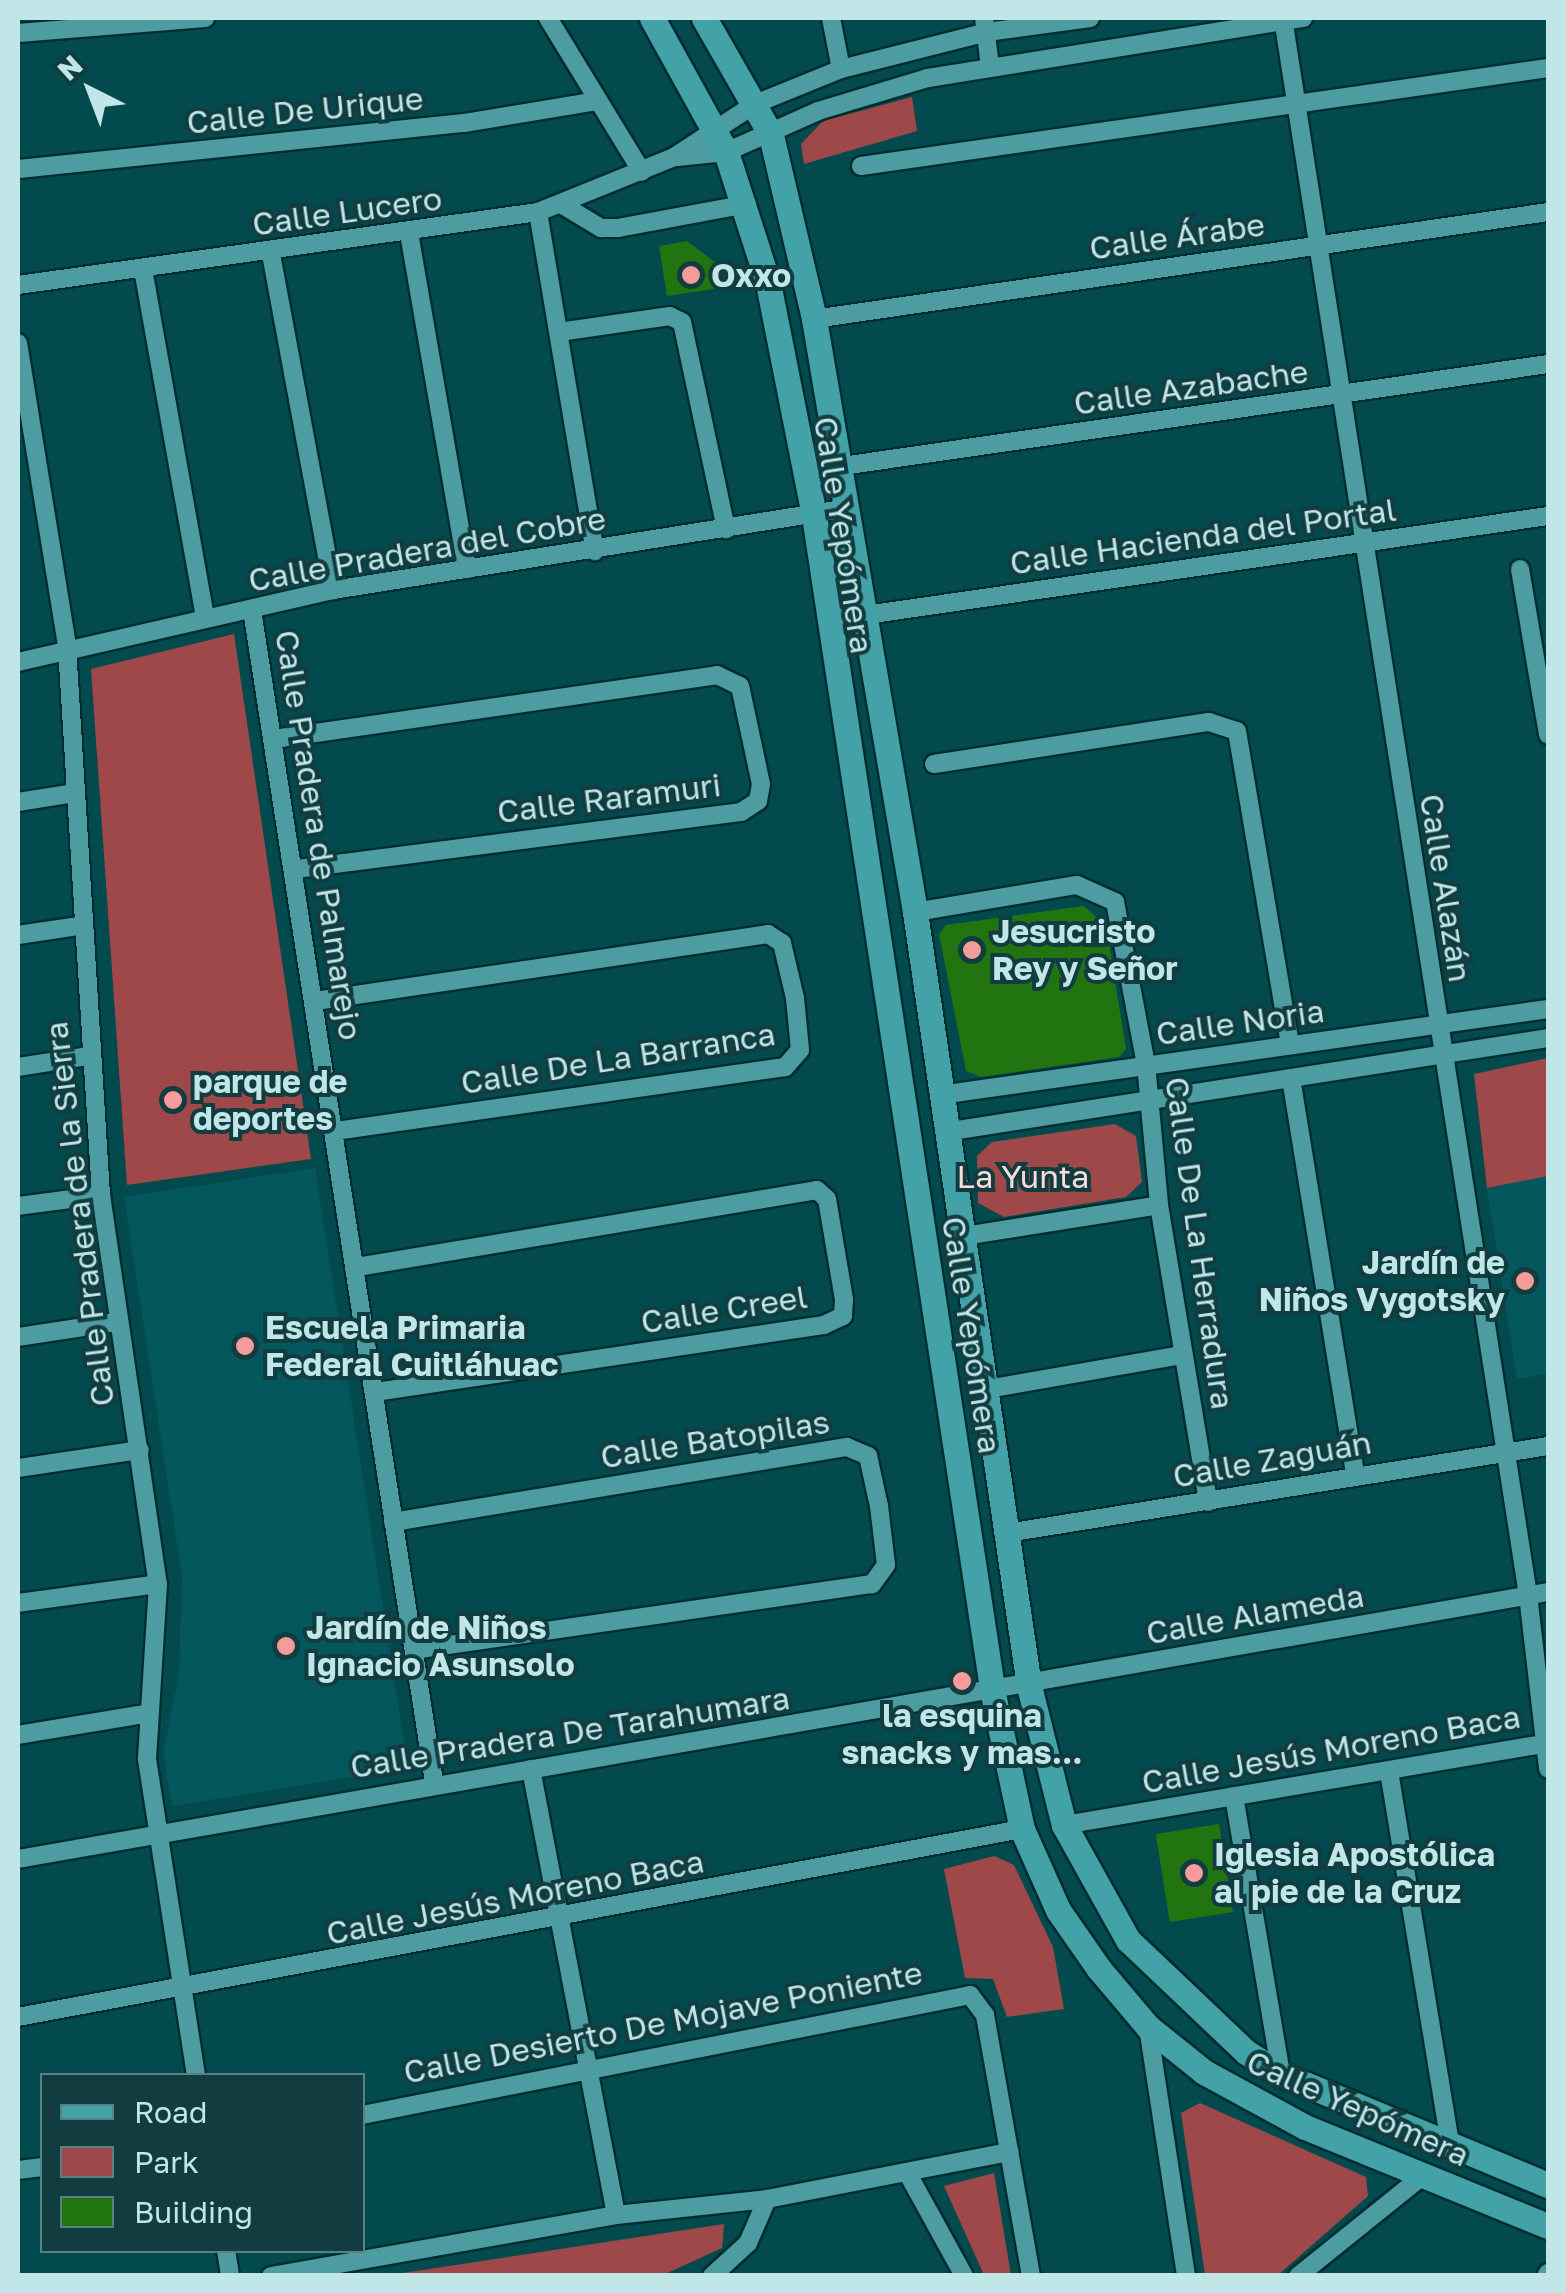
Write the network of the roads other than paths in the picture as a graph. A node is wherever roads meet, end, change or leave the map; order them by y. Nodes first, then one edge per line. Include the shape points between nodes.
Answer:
1 (205, 18) edge
2 (548, 18) edge
3 (652, 18) edge
4 (704, 18) edge
5 (831, 18) edge
6 (1090, 18) edge
7 (1303, 18) edge
8 (1283, 19) edge
9 (986, 25) edge
10 (18, 33) edge
11 (990, 67) junction
12 (1548, 68) edge
13 (841, 69) junction
14 (598, 101) junction
15 (754, 104) junction
16 (1296, 106) junction
17 (714, 126) junction
18 (771, 135) junction
19 (726, 152) junction
20 (674, 157) junction
21 (860, 166) dead end
22 (18, 170) edge
23 (642, 172) junction
24 (561, 204) junction
25 (747, 204) junction
26 (538, 212) junction
27 (1548, 212) edge
28 (408, 234) junction
29 (1320, 246) junction
30 (271, 254) junction
31 (142, 269) junction
32 (18, 284) edge
33 (814, 318) junction
34 (560, 332) junction
35 (18, 343) edge
36 (1548, 364) edge
37 (1341, 397) junction
38 (842, 466) junction
39 (849, 508) junction
40 (814, 515) junction
41 (1548, 516) edge
42 (726, 530) junction
43 (1361, 544) junction
44 (595, 551) junction
45 (1520, 569) dead end
46 (467, 570) junction
47 (333, 590) junction
48 (252, 610) junction
49 (866, 615) junction
50 (205, 617) junction
51 (67, 647) junction
52 (18, 662) edge
53 (1548, 736) edge
54 (274, 739) junction
55 (934, 764) dead end
56 (75, 793) junction
57 (18, 802) edge
58 (295, 869) junction
59 (915, 912) junction
60 (79, 926) junction
61 (18, 935) edge
62 (315, 1001) junction
63 (1548, 1009) edge
64 (1438, 1026) junction
65 (1548, 1038) edge
66 (1290, 1045) junction
67 (1442, 1055) junction
68 (88, 1056) junction
69 (1146, 1064) junction
70 (18, 1067) edge
71 (1291, 1078) junction
72 (940, 1095) junction
73 (1148, 1100) junction
74 (335, 1131) junction
75 (945, 1132) junction
76 (100, 1195) junction
77 (1159, 1205) junction
78 (18, 1206) edge
79 (964, 1236) junction
80 (357, 1267) junction
81 (117, 1322) junction
82 (18, 1337) edge
83 (1182, 1354) junction
84 (988, 1390) junction
85 (376, 1392) junction
86 (1548, 1446) edge
87 (140, 1450) junction
88 (1504, 1453) junction
89 (18, 1468) edge
90 (1355, 1474) junction
91 (1208, 1502) junction
92 (392, 1522) junction
93 (1007, 1533) junction
94 (158, 1584) junction
95 (1548, 1592) edge
96 (1528, 1596) junction
97 (18, 1603) edge
98 (415, 1650) junction
99 (1030, 1686) junction
100 (993, 1694) junction
101 (145, 1714) junction
102 (18, 1735) edge
103 (1547, 1743) edge
104 (1548, 1768) edge
105 (531, 1769) junction
106 (1389, 1771) junction
107 (434, 1782) junction
108 (1234, 1796) junction
109 (1064, 1825) junction
110 (1022, 1829) junction
111 (156, 1830) junction
112 (18, 1859) edge
113 (559, 1920) junction
114 (179, 1991) junction
115 (18, 2017) edge
116 (1148, 2027) junction
117 (588, 2065) junction
118 (195, 2073) edge
119 (1281, 2074) junction
120 (365, 2113) edge
121 (1449, 2139) junction
122 (1009, 2152) junction
123 (908, 2174) junction
124 (1425, 2174) junction
125 (1548, 2185) edge
126 (767, 2200) junction
127 (616, 2214) junction
128 (1548, 2226) edge
129 (271, 2276) edge
130 (712, 2276) edge
131 (964, 2276) edge
132 (1031, 2276) edge
133 (1186, 2276) edge
134 (1298, 2276) edge

1 - 10 street
2 - 14 street
3 - 17 main road, Calle Yepómera
4 - 15 main road, Calle Yepómera
5 - 13 street
6 - 9 street, Calle Lucero
7 - 8 street, Calle Lucero
8 - 11 street, Calle Lucero
8 - 16 street, Calle Alazán
9 - 11 street
9 - 13 street, Calle Lucero
11 - 18 street, Calle Lucero via 856,98
12 - 16 street
13 - 15 street, Calle Lucero
14 - 22 street, Calle De Urique via 465,123
14 - 23 street
15 - 17 street, Calle Lucero
15 - 18 main road, Calle Yepómera
16 - 21 street
16 - 29 street, Calle Alazán
17 - 19 main road, Calle Yepómera
17 - 20 street, Calle Lucero
18 - 19 street, Calle Lucero
18 - 33 main road, Calle Yepómera
19 - 20 street, Calle Lucero
19 - 25 main road, Calle Yepómera
20 - 23 street, Calle Lucero
23 - 24 street, Calle Lucero
24 - 25 street via 601,228 618,228
24 - 26 street, Calle Lucero
25 - 40 main road, Calle Yepómera
26 - 28 street, Calle Lucero
26 - 34 street
27 - 29 street, Calle Árabe
28 - 30 street, Calle Lucero
28 - 46 street
29 - 33 street, Calle Árabe
29 - 37 street, Calle Alazán
30 - 31 street, Calle Lucero
30 - 47 street
31 - 32 street, Calle Lucero
31 - 50 street
33 - 38 main road, Calle Yepómera
34 - 42 street via 670,316 682,322
34 - 44 street
35 - 51 street, Calle Pradera de la Sierra
36 - 37 street, Calle Azabache
37 - 38 street, Calle Azabache
37 - 43 street, Calle Alazán
38 - 39 main road, Calle Yepómera
39 - 40 street, Calle Pradera del Cobre
39 - 49 main road, Calle Yepómera
40 - 42 street, Calle Pradera del Cobre
40 - 100 main road, Calle Yepómera
41 - 43 street, Calle Hacienda del Portal
42 - 44 street, Calle Pradera del Cobre
43 - 49 street, Calle Hacienda del Portal
43 - 64 street, Calle Alazán
44 - 46 street, Calle Pradera del Cobre
45 - 53 street
46 - 47 street, Calle Pradera del Cobre
47 - 48 street, Calle Pradera del Cobre
48 - 50 street, Calle Pradera del Cobre
48 - 54 street, Calle Pradera de Palmarejo
49 - 59 main road, Calle Yepómera
50 - 51 street, Calle Pradera del Cobre
51 - 52 street, Calle Pradera del Cobre
51 - 56 street, Calle Pradera de la Sierra
54 - 58 street, Calle Pradera de Palmarejo
54 - 58 street, Calle Raramuri via 717,675 740,686 762,784 758,801 741,812
55 - 66 street via 1209,722 1230,725 1246,756
56 - 57 street
56 - 60 street, Calle Pradera de la Sierra
58 - 62 street, Calle Pradera de Palmarejo
59 - 69 street, Calle De La Herradura via 1077,885 1105,892 1123,925
59 - 72 main road, Calle Yepómera
60 - 61 street
60 - 68 street, Calle Pradera de la Sierra
62 - 74 street, Calle Pradera de Palmarejo
62 - 74 street, Calle De La Barranca via 768,934 782,943 795,998 800,1050 785,1066
63 - 64 street, Calle Noria
64 - 66 street, Calle Noria
64 - 67 street, Calle Alazán
65 - 67 street, Calle Noria
66 - 69 street, Calle Noria
67 - 71 street, Calle Noria
67 - 88 street, Calle Alazán
68 - 70 street
68 - 76 street, Calle Pradera de la Sierra
69 - 72 street, Calle Noria
69 - 73 street, Calle De La Herradura
71 - 73 street, Calle Noria
71 - 90 street
72 - 75 main road, Calle Yepómera
73 - 75 street, Calle Noria
73 - 77 street, Calle De La Herradura
74 - 80 street, Calle Pradera de Palmarejo
75 - 79 main road, Calle Yepómera
76 - 78 street
76 - 81 street, Calle Pradera de la Sierra
77 - 79 street
77 - 83 street, Calle De La Herradura
79 - 84 main road, Calle Yepómera
80 - 85 street, Calle Pradera de Palmarejo
80 - 85 street, Calle Creel via 816,1190 827,1199 844,1300 842,1316 824,1325
81 - 82 street
81 - 87 street, Calle Pradera de la Sierra
83 - 84 street
83 - 91 street, Calle De La Herradura
84 - 93 main road, Calle Yepómera
85 - 92 street, Calle Pradera de Palmarejo
86 - 88 street, Calle Zaguán
87 - 89 street
87 - 94 street, Calle Pradera de la Sierra
88 - 90 street, Calle Zaguán
88 - 96 street, Calle Alazán
90 - 91 street, Calle Zaguán
91 - 93 street, Calle Zaguán
92 - 98 street, Calle Pradera de Palmarejo
92 - 98 street, Calle Batopilas via 836,1448 868,1456 879,1506 886,1565 872,1584
93 - 99 main road, Calle Yepómera
94 - 97 street
94 - 101 street, Calle Pradera de la Sierra
95 - 96 street, Calle Alameda
96 - 99 street, Calle Alameda
96 - 103 street, Calle Alazán
98 - 107 street, Calle Pradera de Palmarejo
99 - 100 street, Calle Alameda
99 - 109 main road, Calle Yepómera
100 - 105 street, Calle Pradera De Tarahumara
100 - 110 main road, Calle Yepómera
101 - 102 street
101 - 111 street, Calle Pradera de la Sierra
103 - 104 street, Calle Alazán
103 - 106 street, Calle Jesús Moreno Baca
105 - 107 street, Calle Pradera De Tarahumara
105 - 113 street
106 - 108 street, Calle Jesús Moreno Baca
106 - 121 street
107 - 111 street, Calle Pradera De Tarahumara
108 - 109 street, Calle Jesús Moreno Baca
108 - 119 street
109 - 119 main road, Calle Yepómera via 1098,1895 1154,1970 1210,2025
110 - 113 street, Calle Jesús Moreno Baca
110 - 116 main road, Calle Yepómera via 1058,1910
111 - 112 street, Calle Pradera De Tarahumara
111 - 114 street, Calle Pradera de la Sierra
113 - 114 street, Calle Jesús Moreno Baca
113 - 117 street
114 - 115 street, Calle Jesús Moreno Baca
114 - 118 street, Calle Pradera de la Sierra
116 - 124 main road, Calle Yepómera via 1244,2097
116 - 133 street
117 - 120 street, Calle Desierto De Mojave Poniente
117 - 122 street, Calle Desierto De Mojave Poniente via 948,1995 976,1998
117 - 127 street
119 - 121 main road, Calle Yepómera
121 - 125 main road, Calle Yepómera
122 - 123 street
122 - 132 street
123 - 126 street
123 - 131 street
124 - 128 main road, Calle Yepómera
124 - 134 street
126 - 127 street
126 - 130 street via 748,2243
127 - 129 street

